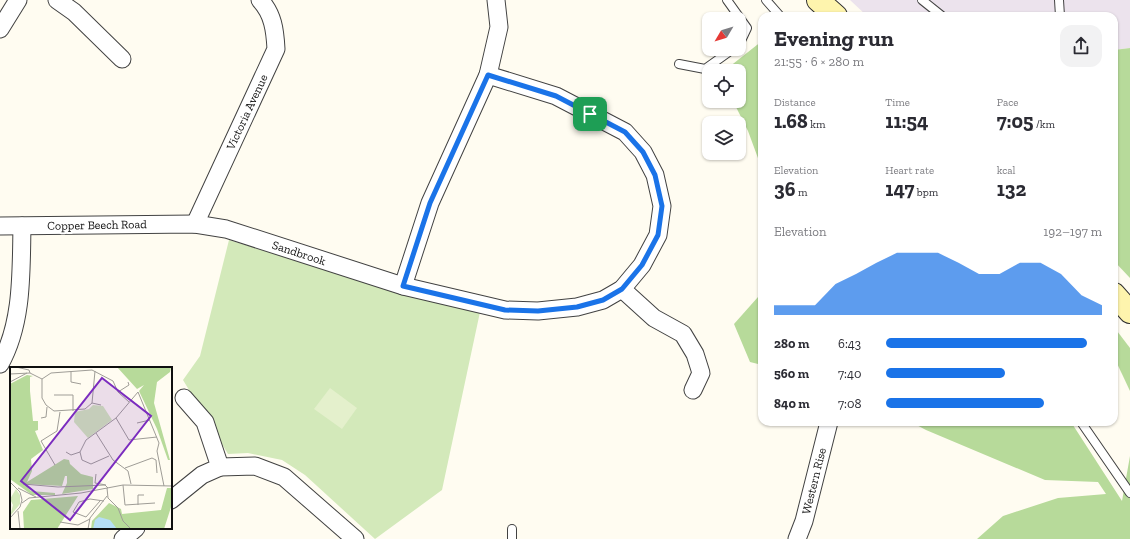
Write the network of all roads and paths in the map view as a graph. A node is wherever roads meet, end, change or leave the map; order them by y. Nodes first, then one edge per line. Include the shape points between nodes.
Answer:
1 (18, 0) edge
2 (57, 0) edge
3 (260, 0) edge
4 (496, 0) edge
5 (727, 0) edge
6 (766, 0) edge
7 (818, 0) edge
8 (922, 0) edge
9 (1059, 0) edge
10 (736, 12) edge
11 (776, 12) edge
12 (832, 12) edge
13 (937, 12) edge
14 (1060, 12) edge
15 (0, 29) edge
16 (723, 56) edge
17 (122, 59) dead end
18 (679, 64) dead end
19 (488, 75) junction
20 (195, 224) junction
21 (0, 226) edge
22 (22, 226) junction
23 (403, 286) junction
24 (622, 289) junction
25 (1118, 298) edge
26 (1130, 312) edge
27 (4, 347) edge
28 (0, 364) edge
29 (693, 390) dead end
30 (184, 398) dead end
31 (828, 426) edge
32 (1084, 426) edge
33 (220, 467) junction
34 (1130, 493) edge
35 (172, 499) edge
36 (135, 529) edge
37 (512, 529) dead end
38 (123, 539) edge
39 (355, 539) edge
40 (512, 539) edge
41 (797, 539) edge

1 - 15 street
2 - 17 street via 74,12
3 - 20 street, Victoria Avenue via 266,6 275,26 276,49
4 - 19 street via 499,27
5 - 10 lane
6 - 11 lane
7 - 12 main road
8 - 13 lane
9 - 14 lane
16 - 18 lane via 705,69
19 - 23 street via 430,203
19 - 24 street, Sandbrook via 556,96 625,132 643,152 655,175 662,206 658,235 642,265
20 - 22 street, Copper Beech Road
20 - 23 street, Sandbrook via 226,229
21 - 22 street, Copper Beech Road
22 - 27 street via 18,306
23 - 24 street, Sandbrook via 505,310 538,311 577,307 603,300
24 - 29 street via 654,318 683,334 695,354 701,373
25 - 26 main road
27 - 28 street
30 - 33 street via 205,422
31 - 41 street, Western Rise
32 - 34 lane
33 - 35 street via 202,475
33 - 39 street via 255,466 284,477
36 - 38 street
37 - 40 lane

